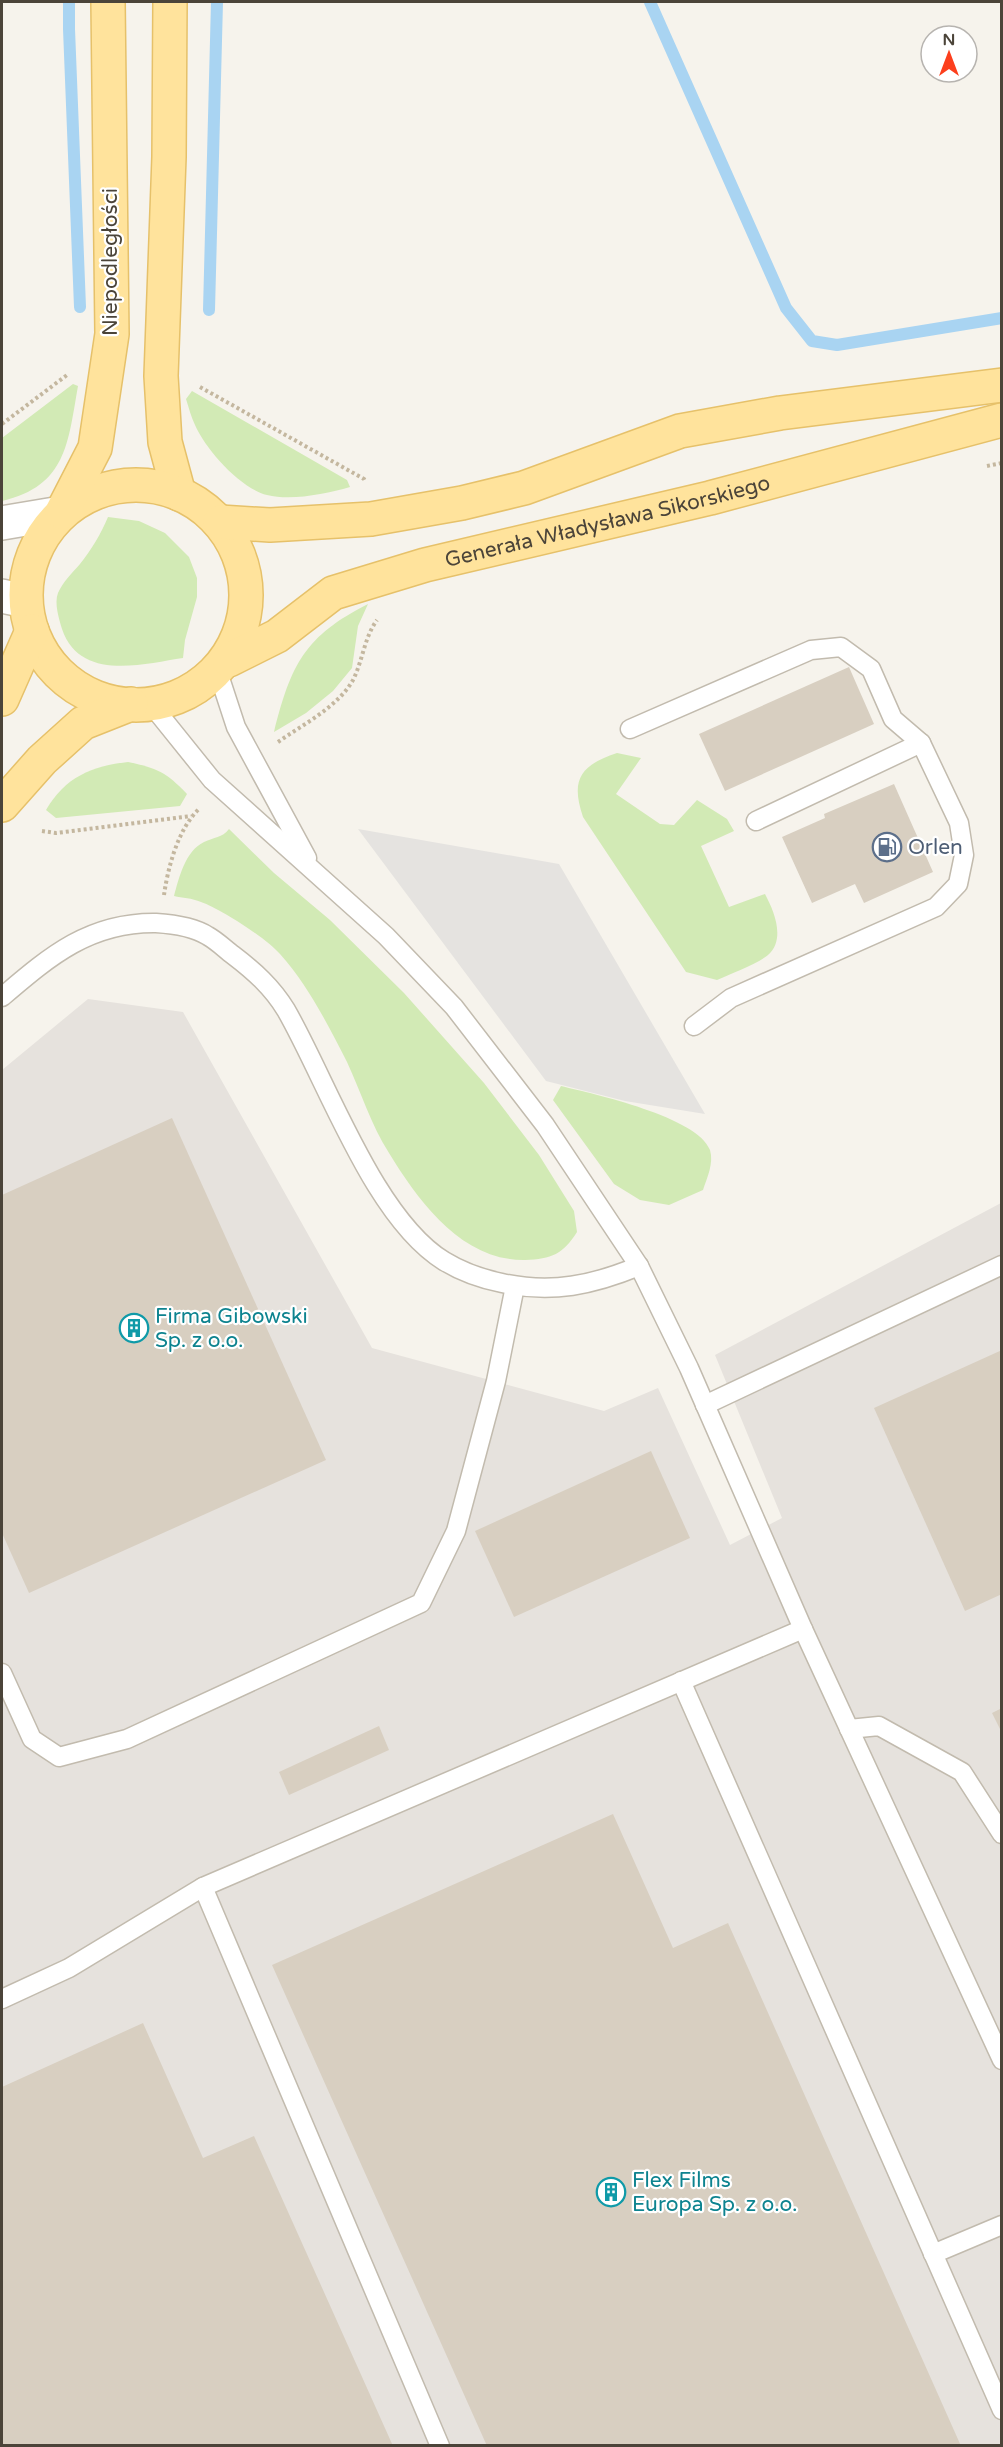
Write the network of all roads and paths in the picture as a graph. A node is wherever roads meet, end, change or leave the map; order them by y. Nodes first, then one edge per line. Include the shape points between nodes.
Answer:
1 (108, 2) edge
2 (170, 2) edge
3 (73, 370) dead end
4 (193, 383) dead end
5 (1002, 385) edge
6 (1002, 420) edge
7 (2, 424) edge
8 (366, 488) dead end
9 (179, 494) junction
10 (61, 513) junction
11 (219, 522) junction
12 (2, 523) edge
13 (20, 609) edge
14 (381, 614) dead end
15 (223, 664) junction
16 (2, 699) edge
17 (141, 704) junction
18 (630, 729) dead end
19 (921, 742) junction
20 (273, 746) dead end
21 (2, 805) edge
22 (203, 805) dead end
23 (191, 816) junction
24 (756, 821) dead end
25 (42, 831) dead end
26 (314, 870) junction
27 (160, 923) junction
28 (2, 998) edge
29 (694, 1026) dead end
30 (1002, 1265) edge
31 (639, 1266) junction
32 (515, 1286) junction
33 (705, 1405) junction
34 (803, 1629) junction
35 (2, 1673) edge
36 (681, 1681) junction
37 (849, 1729) junction
38 (1002, 1834) edge
39 (203, 1887) junction
40 (2, 1999) edge
41 (1002, 2060) edge
42 (1002, 2225) edge
43 (933, 2254) junction
44 (1002, 2410) edge
45 (440, 2445) edge

1 - 10 main road, Niepodległości via 112,334 95,448
2 - 9 main road via 161,385 165,442
3 - 7 path
4 - 8 path via 364,479
5 - 11 main road via 780,412 680,431 524,488 371,519 270,525
6 - 15 main road, Generała Władysława Sikorskiego via 710,498 381,577 333,593 277,636
9 - 10 main road via 142,484 116,486 90,494
9 - 11 main road
10 - 12 street
10 - 13 main road via 36,547
11 - 15 main road via 233,542 246,587 239,634
13 - 16 main road
13 - 17 main road via 41,650 70,683 110,701
14 - 20 path via 368,632 352,682 333,703
15 - 17 main road, Generała Władysława Sikorskiego via 186,693
15 - 26 lane via 236,727
17 - 21 main road via 83,723 42,760
17 - 26 lane via 212,780
18 - 19 lane via 811,650 841,647 871,669 893,719
19 - 24 lane
19 - 29 lane via 959,823 964,855 958,884 936,907 731,998
22 - 23 path
23 - 25 path via 56,833
23 - 27 path via 167,877
26 - 31 lane via 386,936 454,1007 545,1125
27 - 28 lane via 132,922 91,934 51,956
27 - 32 lane via 206,934 264,979 285,1009 375,1181 415,1237 443,1260 482,1279
30 - 33 lane
31 - 32 lane via 592,1283 550,1288
31 - 33 lane
32 - 35 lane via 496,1381 456,1530 421,1603 127,1739 59,1757 32,1739
33 - 34 lane
34 - 36 lane
34 - 37 lane
36 - 39 lane
36 - 43 lane
37 - 38 lane via 879,1726 962,1772
37 - 41 lane
39 - 40 lane via 69,1968
39 - 45 lane
42 - 43 lane
43 - 44 lane

